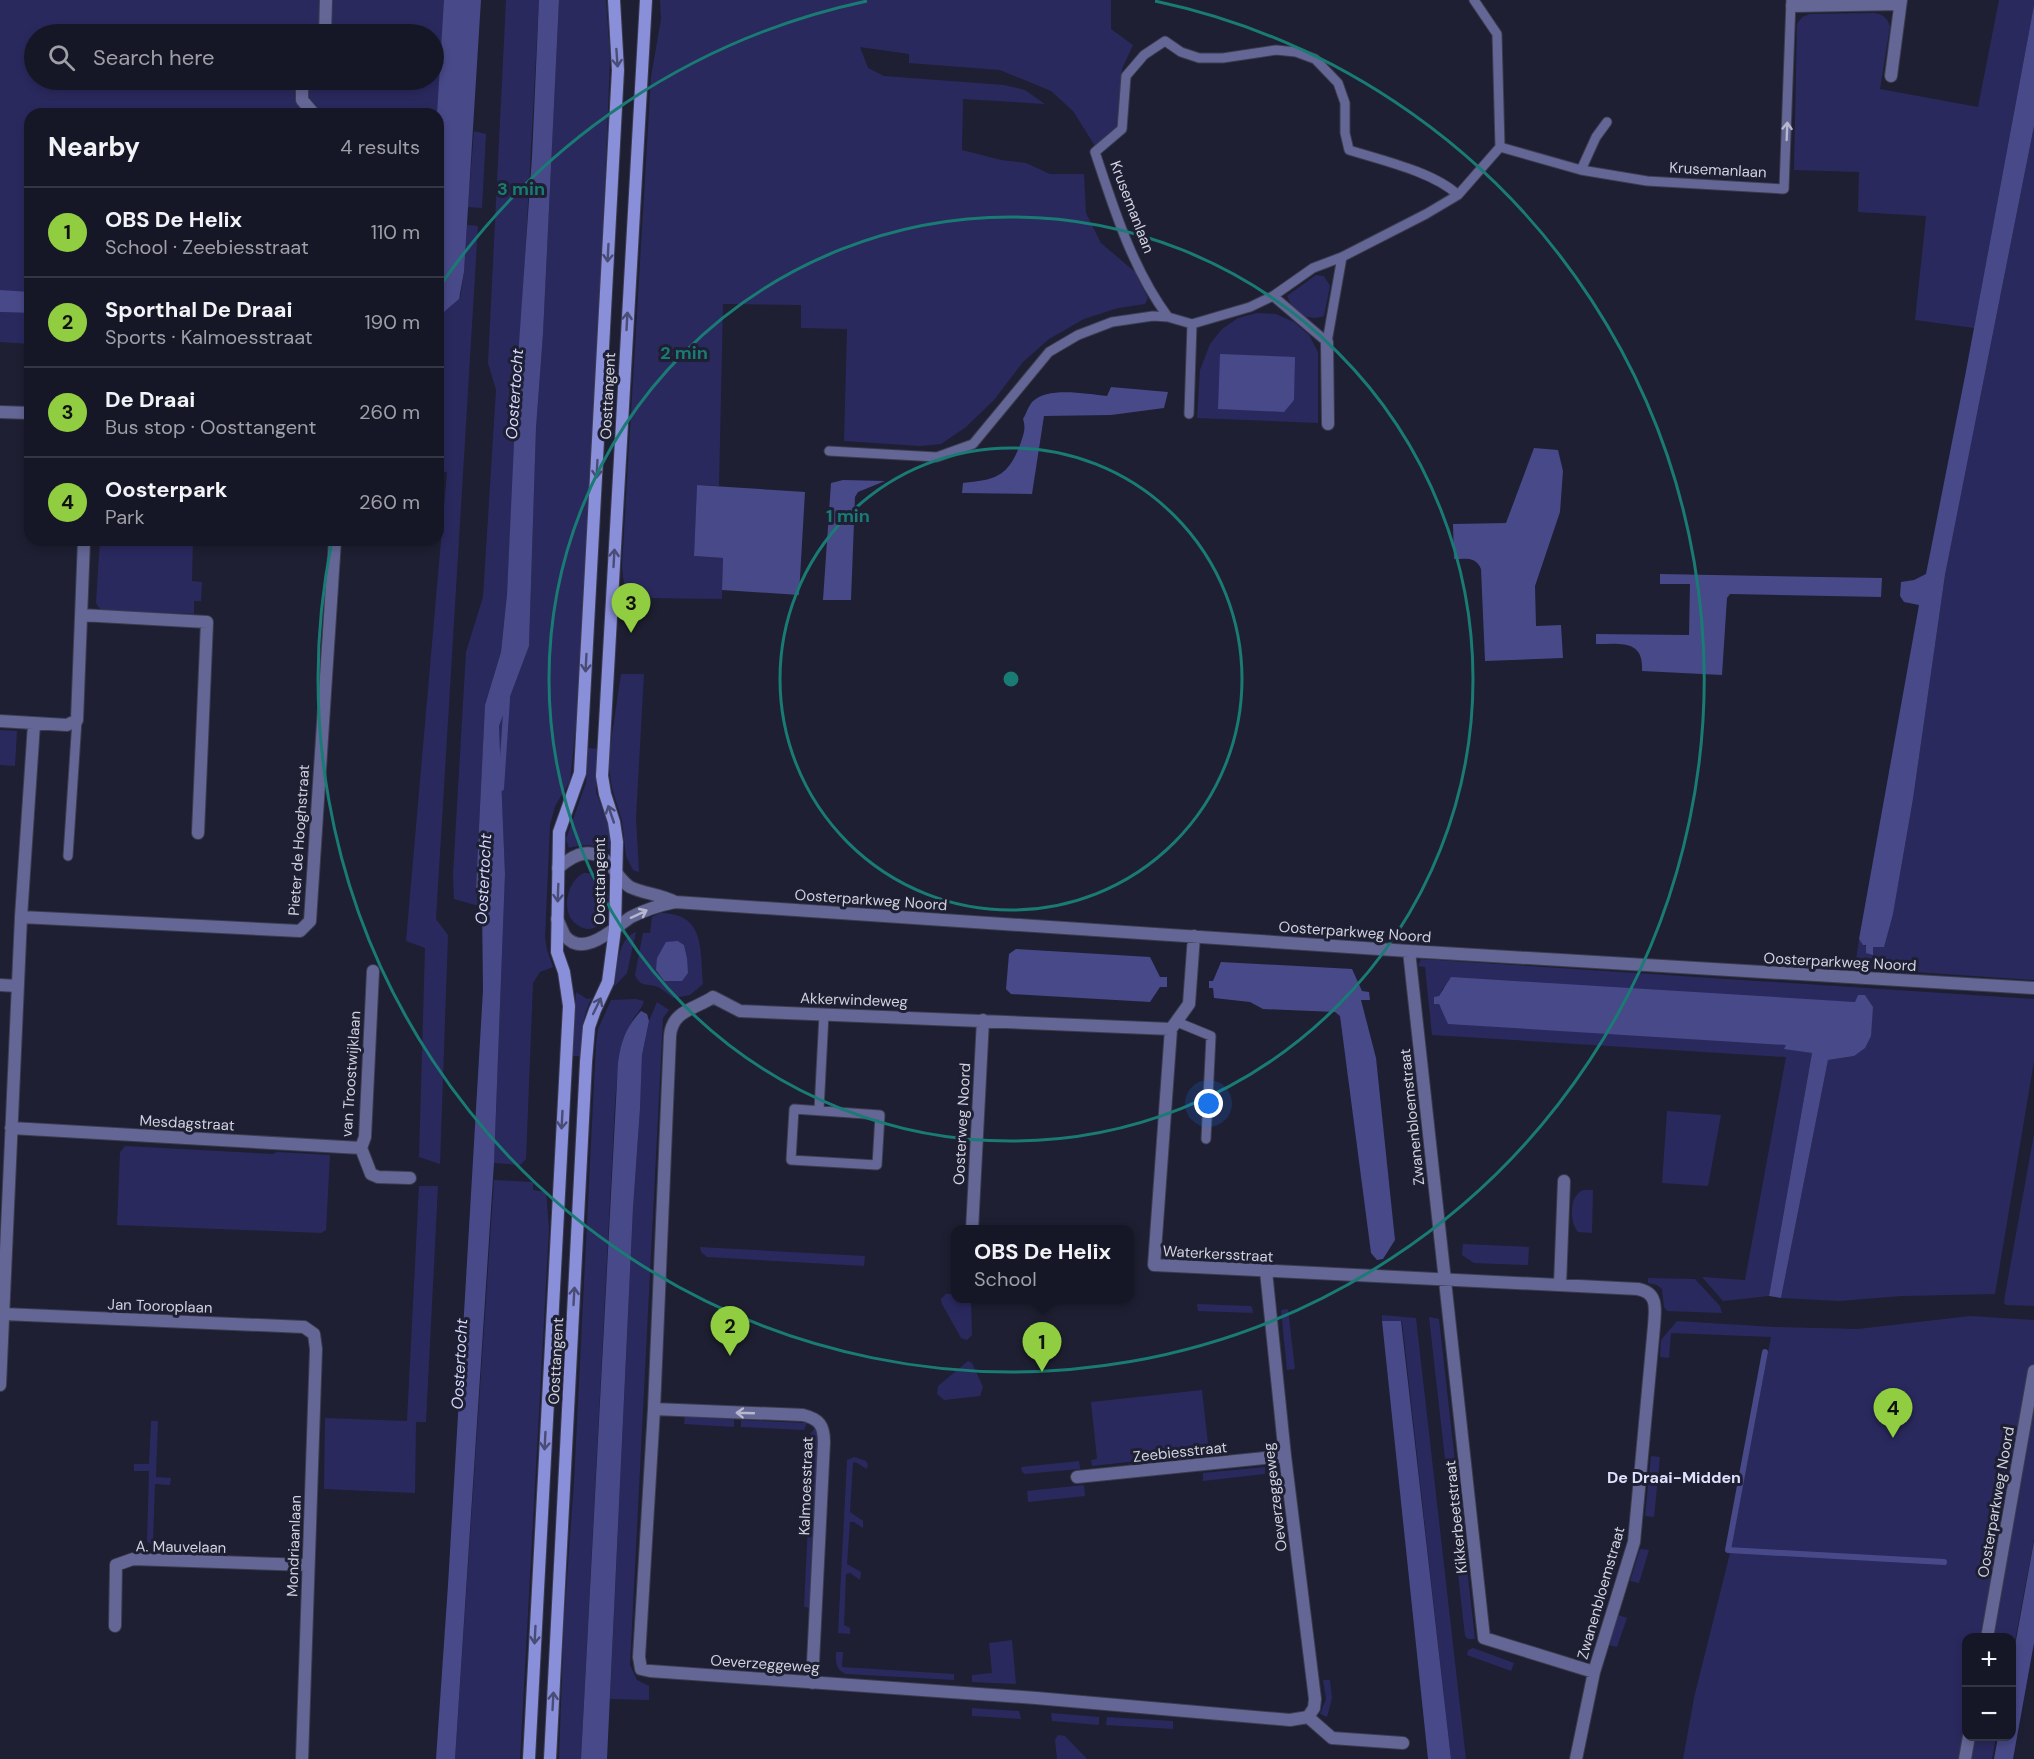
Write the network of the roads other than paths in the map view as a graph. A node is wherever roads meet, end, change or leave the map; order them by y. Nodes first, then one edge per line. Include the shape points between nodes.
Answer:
1 (326, 0) edge
2 (614, 0) edge
3 (646, 0) edge
4 (1474, 0) edge
5 (1901, 2) edge
6 (1791, 3) edge
7 (325, 24) edge
8 (1891, 76) dead end
9 (302, 90) edge
10 (309, 108) edge
11 (1607, 122) dead end
12 (1500, 147) junction
13 (1581, 170) junction
14 (1458, 195) junction
15 (1342, 257) junction
16 (1273, 296) junction
17 (1168, 317) junction
18 (1192, 324) junction
19 (1327, 342) junction
20 (0, 412) edge
21 (24, 413) edge
22 (1189, 414) dead end
23 (1328, 424) dead end
24 (829, 451) dead end
25 (84, 546) edge
26 (335, 546) edge
27 (81, 615) junction
28 (76, 720) junction
29 (0, 722) edge
30 (34, 724) junction
31 (198, 833) dead end
32 (68, 856) dead end
33 (558, 868) junction
34 (617, 874) junction
35 (675, 902) junction
36 (21, 917) junction
37 (557, 918) junction
38 (615, 929) junction
39 (1194, 936) junction
40 (1410, 951) junction
41 (373, 971) dead end
42 (0, 985) edge
43 (17, 986) junction
44 (2034, 988) edge
45 (824, 1014) junction
46 (983, 1020) junction
47 (1174, 1025) junction
48 (819, 1110) junction
49 (10, 1128) junction
50 (1206, 1139) dead end
51 (361, 1148) junction
52 (410, 1178) dead end
53 (1564, 1181) dead end
54 (4, 1191) edge
55 (972, 1225) edge
56 (662, 1247) joint
57 (1266, 1271) junction
58 (1445, 1279) junction
59 (1560, 1285) junction
60 (4, 1314) junction
61 (314, 1334) joint
62 (2034, 1371) edge
63 (0, 1385) edge
64 (654, 1409) junction
65 (1285, 1456) junction
66 (1077, 1477) dead end
67 (308, 1565) junction
68 (115, 1626) dead end
69 (1988, 1633) edge
70 (1594, 1672) junction
71 (812, 1683) junction
72 (1308, 1717) junction
73 (1968, 1741) edge
74 (1403, 1743) dead end
75 (302, 1759) edge
76 (529, 1759) edge
77 (550, 1759) edge
78 (1576, 1759) edge
79 (1965, 1759) edge

1 - 7 street
2 -> 33 main road, Oosttangent via 618,70 580,773 560,832
34 -> 3 main road, Oosttangent via 614,822 602,776
4 - 12 lane via 1497,34
5 - 6 street
5 - 8 street
13 -> 6 lane, Krusemanlaan via 1647,181 1784,189
9 - 10 street via 302,100
11 - 13 lane
12 - 13 lane, Krusemanlaan
12 - 14 lane
14 - 15 lane
14 - 17 lane, Krusemanlaan via 1432,178 1348,150 1346,103 1338,83 1315,59 1276,50 1199,58 1165,41 1126,76 1122,129 1095,152 1120,226 1150,292
15 - 16 lane via 1313,268
15 - 19 lane
16 - 18 lane
16 - 19 lane
17 - 18 lane
17 - 24 lane via 1112,322 1049,352 974,444 937,457
18 - 22 lane
19 - 23 street
20 - 21 street
25 - 27 street
26 - 36 street, Pieter de Hooghstraat via 309,921 300,932
27 - 28 street
27 - 31 street via 207,622
28 - 30 street via 67,725
28 - 32 lane
29 - 30 street
30 - 36 street
33 - 34 street, Oosterparkweg Noord via 577,854 593,854 604,859
33 -> 37 main road, Oosttangent
34 - 35 street, Oosterparkweg Noord via 629,886
34 - 38 main road, Oosttangent
38 -> 35 street, Oosterparkweg Noord via 633,916
35 - 39 street, Oosterparkweg Noord
36 - 43 street
37 - 38 street, Oosterparkweg Noord via 565,935 578,943 595,942
37 -> 76 main road, Oosttangent via 557,952 569,1006
77 -> 38 main road, Oosttangent via 586,1062 589,1027 609,982
39 - 40 street, Oosterparkweg Noord
39 - 47 street via 1189,1004
40 - 44 street, Oosterparkweg Noord
40 - 58 street, Zwanenbloemstraat
41 - 51 street, van Troostwijklaan via 365,1137
42 - 43 street
43 - 49 street
45 - 46 street, Akkerwindeweg
45 - 48 lane
45 - 56 street, Akkerwindeweg via 740,1011 713,997 681,1013 673,1024
46 - 47 street, Akkerwindeweg
46 - 55 street, Oosterweg Noord
47 - 50 lane via 1211,1036
47 - 57 street, Waterkersstraat via 1154,1265
48 - 48 lane via 880,1115 877,1165 791,1160 794,1109
49 - 51 street, Mesdagstraat
49 - 54 street
51 - 52 street, van Troostwijklaan via 371,1174
53 - 59 street
54 - 60 street
56 - 64 street, Oeverzeggeweg
57 - 58 street, Waterkersstraat
57 - 65 street, Oeverzeggeweg
58 - 59 street, Waterkersstraat
58 - 70 street, Kikkerbeetstraat via 1484,1638
59 - 70 street, Zwanenbloemstraat via 1644,1290 1656,1304 1634,1542
60 - 61 street, Jan Tooroplaan via 304,1327
60 - 63 street
61 - 67 street, Mondriaanlaan
62 - 69 street, Oosterparkweg Noord
71 -> 64 street, Kalmoesstraat via 824,1431 821,1423 803,1415
64 - 71 street, Oeverzeggeweg via 641,1669
65 - 66 street, Zeebiesstraat
65 - 72 street, Oeverzeggeweg via 1315,1699
67 - 68 street, A. Mauvelaan via 133,1559 116,1565
67 - 75 street, Mondriaanlaan
70 - 78 street, Zwanenbloemstraat
71 - 72 street, Oeverzeggeweg via 1290,1720
72 - 74 street via 1332,1738
73 - 79 street

